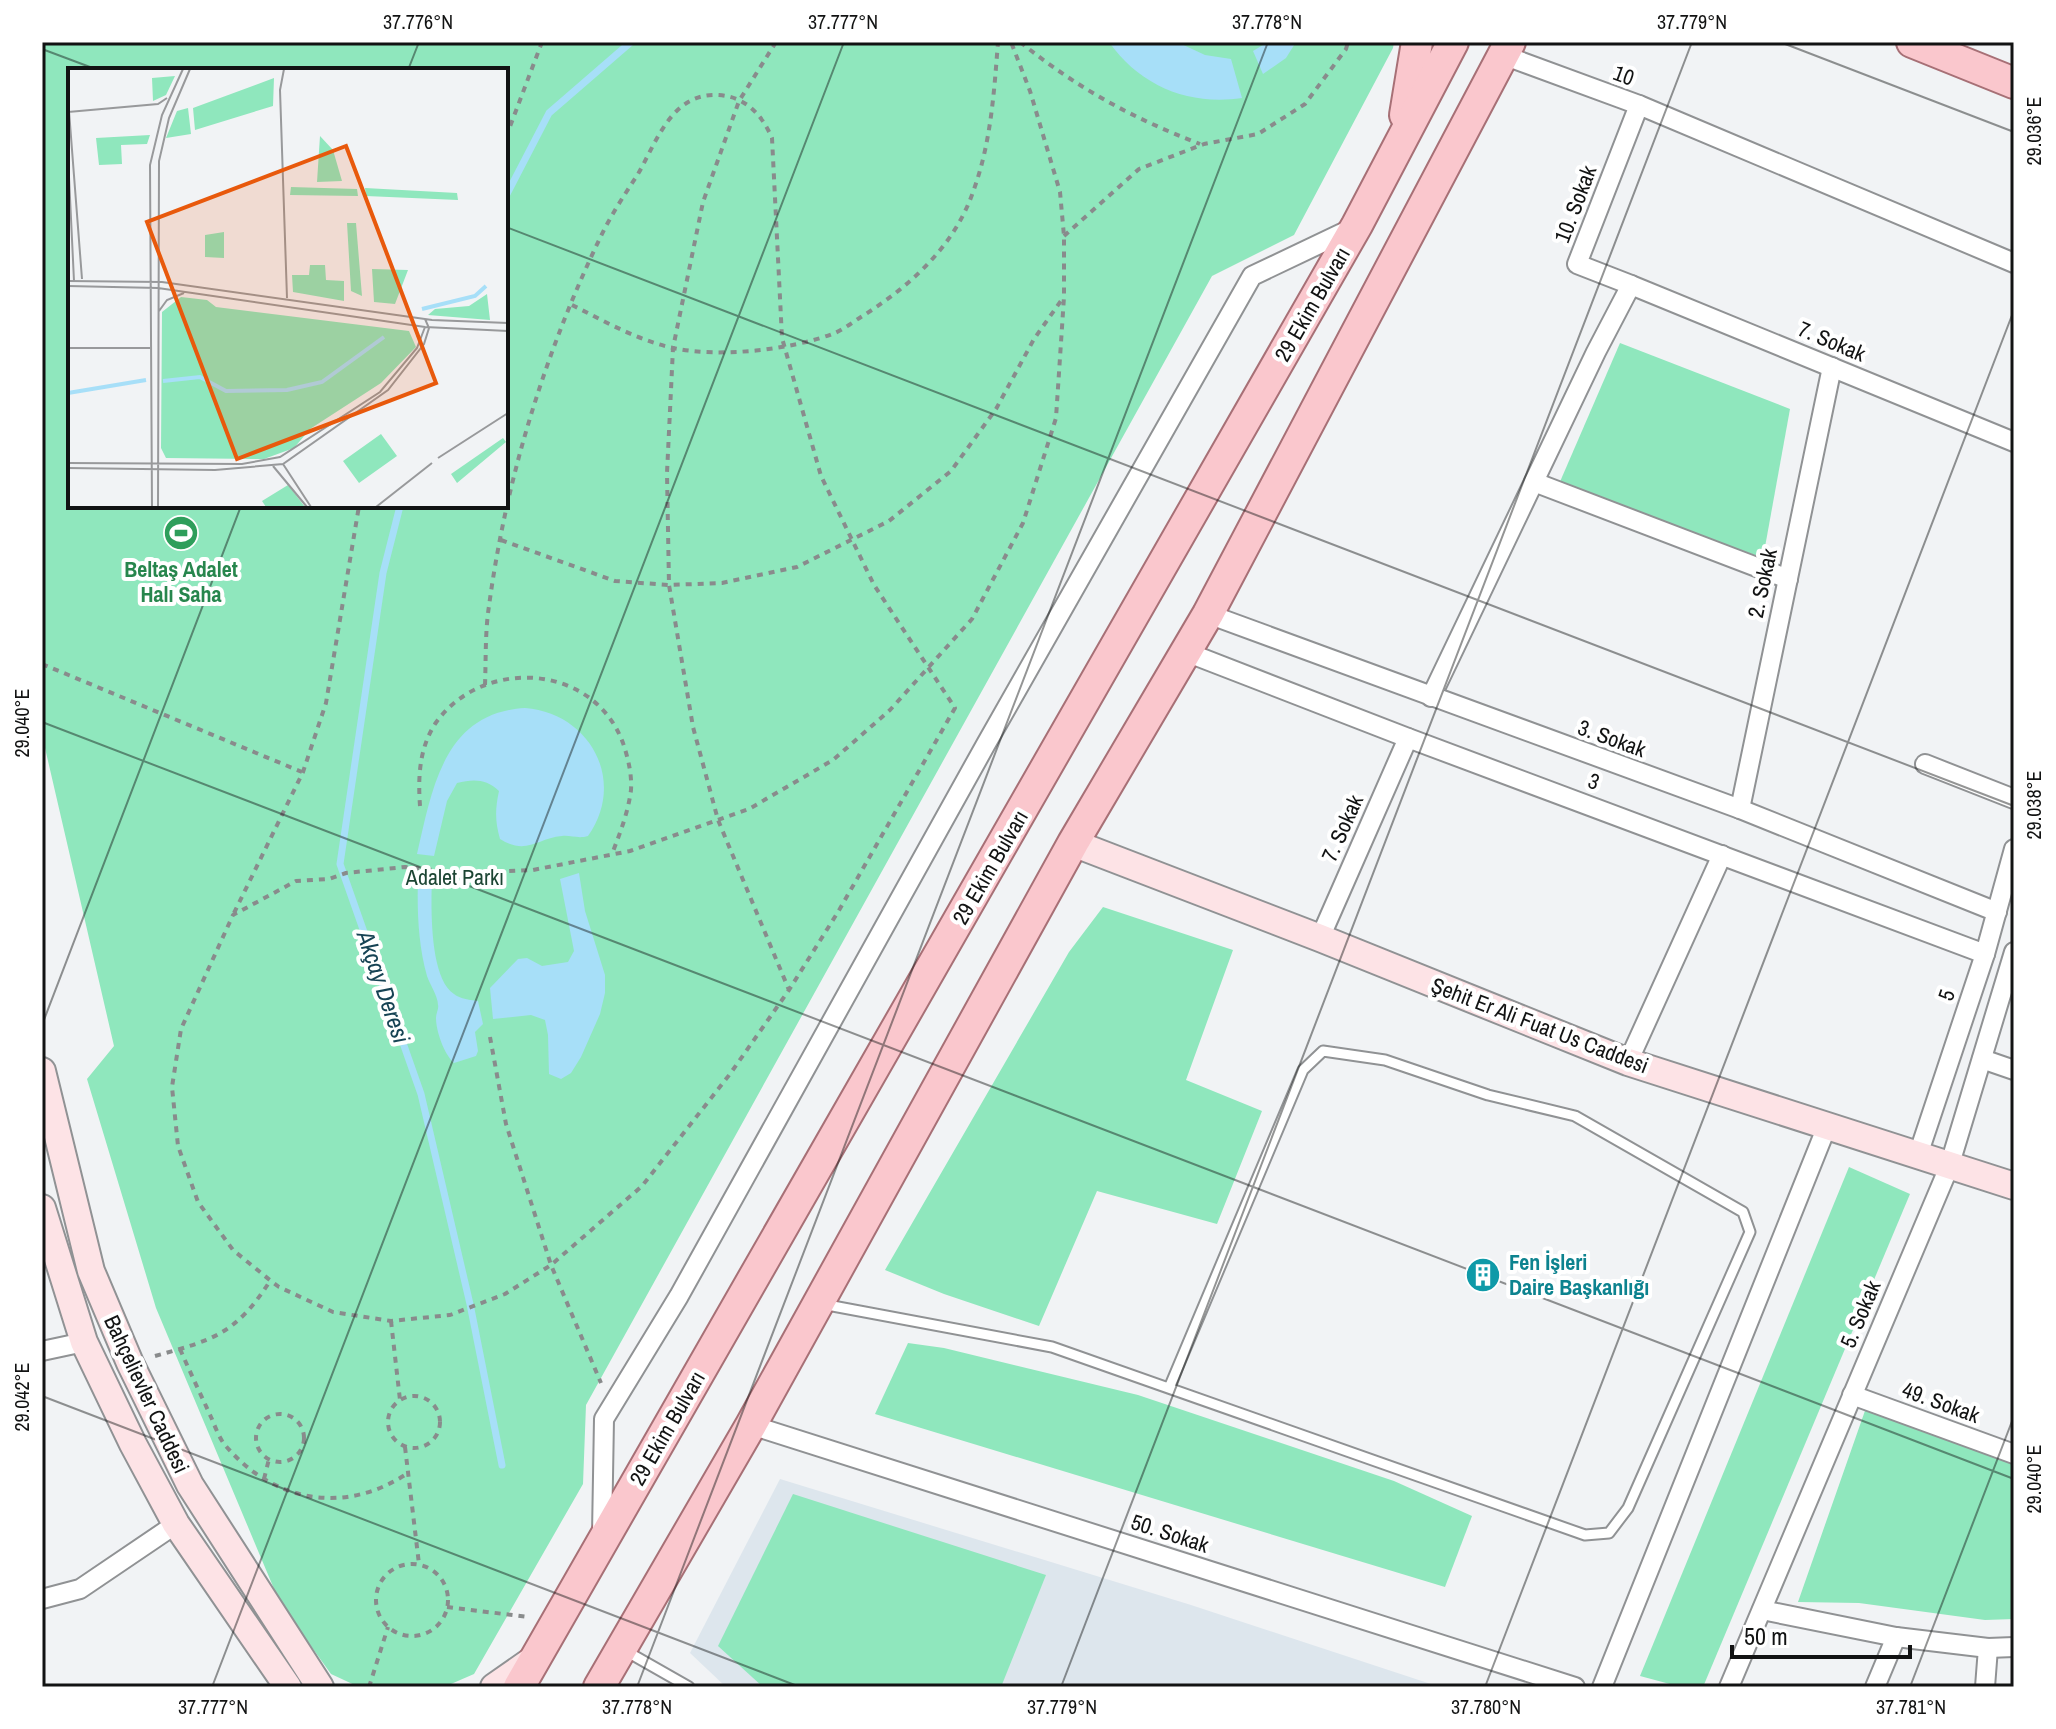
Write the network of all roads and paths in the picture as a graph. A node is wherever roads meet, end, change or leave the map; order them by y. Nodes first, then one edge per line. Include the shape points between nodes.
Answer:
1 (542, 42) edge
2 (776, 42) edge
3 (998, 42) edge
4 (1011, 42) edge
5 (1020, 42) edge
6 (1348, 42) edge
7 (1417, 42) edge
8 (1453, 42) edge
9 (1912, 42) edge
10 (1511, 46) edge
11 (2014, 83) edge
12 (739, 101) junction
13 (1639, 105) junction
14 (508, 132) edge
15 (1202, 144) junction
16 (1399, 150) junction
17 (1357, 225) junction
18 (1064, 236) junction
19 (2014, 263) edge
20 (1631, 285) junction
21 (1064, 297) junction
22 (572, 305) junction
23 (784, 346) junction
24 (673, 348) junction
25 (1832, 367) junction
26 (2014, 442) edge
27 (1534, 482) junction
28 (508, 504) edge
29 (359, 508) edge
30 (507, 508) edge
31 (501, 540) junction
32 (852, 541) junction
33 (1788, 579) junction
34 (669, 585) junction
35 (1208, 614) junction
36 (1186, 652) junction
37 (42, 664) edge
38 (928, 667) junction
39 (485, 685) junction
40 (1431, 697) junction
41 (1408, 738) junction
42 (1925, 764) dead end
43 (303, 772) junction
44 (2014, 799) edge
45 (420, 806) dead end
46 (1740, 809) junction
47 (718, 820) junction
48 (1073, 843) junction
49 (2014, 849) edge
50 (612, 854) junction
51 (1722, 855) junction
52 (1997, 912) junction
53 (233, 915) junction
54 (1320, 938) junction
55 (2014, 952) edge
56 (1985, 954) junction
57 (789, 990) junction
58 (490, 1037) dead end
59 (1982, 1059) junction
60 (1628, 1062) junction
61 (2014, 1070) edge
62 (42, 1071) edge
63 (1827, 1126) junction
64 (1918, 1155) junction
65 (1949, 1167) junction
66 (2014, 1186) edge
67 (42, 1208) edge
68 (551, 1265) junction
69 (271, 1281) junction
70 (819, 1303) junction
71 (391, 1321) junction
72 (84, 1342) junction
73 (180, 1349) junction
74 (42, 1351) edge
75 (130, 1363) junction
76 (1169, 1388) junction
77 (1852, 1395) junction
78 (400, 1400) junction
79 (612, 1407) junction
80 (751, 1425) junction
81 (405, 1447) junction
82 (2014, 1454) edge
83 (269, 1459) junction
84 (408, 1473) junction
85 (264, 1479) junction
86 (176, 1524) junction
87 (602, 1540) junction
88 (419, 1564) junction
89 (42, 1599) edge
90 (447, 1607) junction
91 (1762, 1610) junction
92 (556, 1620) junction
93 (388, 1627) junction
94 (1896, 1637) junction
95 (2014, 1647) edge
96 (621, 1648) junction
97 (1988, 1648) junction
98 (534, 1659) junction
99 (320, 1685) edge
100 (288, 1687) edge
101 (369, 1687) edge
102 (494, 1687) edge
103 (519, 1687) edge
104 (599, 1687) edge
105 (689, 1687) edge
106 (1575, 1687) edge
107 (1602, 1687) edge
108 (1729, 1687) edge
109 (1875, 1687) edge
110 (1985, 1687) edge

1 - 14 path
2 - 12 path
3 - 23 path via 992,120 973,193 953,233 920,273 881,304 836,332
4 - 18 path via 1060,192
5 - 15 path via 1099,98
6 - 15 path via 1305,104 1258,134
7 - 16 main road
8 - 16 main road, 29 Ekim Bulvarı
9 - 11 main road
10 - 13 street, 10
10 - 35 main road
12 - 22 path via 700,97 674,112 602,235
12 - 23 path via 756,112 772,138
12 - 24 path via 703,202
13 - 19 street
13 - 20 street, 10. Sokak via 1577,264
15 - 18 path via 1139,169
16 - 17 main road, 29 Ekim Bulvarı
17 - 79 street via 1252,276
17 - 87 main road, 29 Ekim Bulvarı
18 - 21 path
20 - 25 street, 7. Sokak
20 - 27 street
21 - 32 path via 951,471 889,521
21 - 38 path via 1056,418 1023,523 972,619
22 - 24 path via 632,335
22 - 28 path via 552,352
23 - 24 path via 719,353
23 - 32 path via 821,476
24 - 34 path
25 - 26 street, 7. Sokak
25 - 33 street, 2. Sokak
27 - 33 street
27 - 40 street
29 - 43 path via 326,703
30 - 31 path
31 - 34 path via 615,581
31 - 39 path via 489,607
32 - 34 path via 797,567 722,583
32 - 38 path
33 - 46 street, 2. Sokak
34 - 47 path via 693,727
35 - 36 main road
35 - 40 street, 3. Sokak
36 - 41 street, 3
36 - 48 main road
37 - 43 path
38 - 47 path via 890,710 833,760 749,809
38 - 57 path via 955,708
39 - 45 path via 453,704 434,725 420,765
39 - 50 path via 529,676 557,681 603,711 629,760 631,788
40 - 46 street, 3. Sokak
41 - 51 street, 3
41 - 54 street, 7. Sokak
42 - 44 street
43 - 53 path
46 - 52 street, 3. Sokak
47 - 50 path
47 - 57 path
48 - 54 street, Şehit Er Ali Fuat Us Caddesi
48 - 70 main road
49 - 52 street, 5
50 - 53 path via 533,870 465,873 405,867 296,881
51 - 56 street, 3
51 - 60 street
52 - 56 street, 5
53 - 69 path via 181,1029 173,1102 178,1146 198,1202 233,1250
54 - 60 street, Şehit Er Ali Fuat Us Caddesi
55 - 59 street, 5. Sokak
56 - 64 street, 5
57 - 68 path via 642,1186
58 - 68 path via 506,1124
59 - 61 street
59 - 65 street, 5. Sokak
60 - 63 street, Şehit Er Ali Fuat Us Caddesi
62 - 75 street, Bahçelievler Caddesi via 91,1271
63 - 64 street, Şehit Er Ali Fuat Us Caddesi
63 - 107 street
64 - 65 street, Şehit Er Ali Fuat Us Caddesi
65 - 66 street, Şehit Er Ali Fuat Us Caddesi
65 - 77 street, 5. Sokak
67 - 72 street, Bahçelievler Caddesi
68 - 71 path via 505,1294 456,1313
68 - 79 path
69 - 71 path via 333,1312
69 - 73 path via 252,1310 220,1335
70 - 76 lane via 1052,1347
70 - 80 main road
71 - 78 path
72 - 74 street
72 - 86 street, Bahçelievler Caddesi
73 - 75 path
73 - 85 path via 223,1443
75 - 99 street, Bahçelievler Caddesi via 190,1485
76 - 76 lane via 1585,1535 1609,1533 1628,1508 1750,1232 1743,1212 1575,1116 1488,1095 1385,1060 1323,1051 1303,1070
77 - 82 street, 49. Sokak
77 - 91 street, 5. Sokak
78 - 81 path via 389,1414 389,1427
78 - 81 path via 423,1397 440,1416 432,1441 420,1448
79 - 87 street via 604,1419
80 - 96 main road
80 - 106 street, 50. Sokak
81 - 84 path
83 - 83 path via 287,1461 301,1449 303,1431 292,1417 274,1415 260,1426 258,1445
83 - 85 path
84 - 85 path via 386,1488 334,1498 301,1495
84 - 88 path
86 - 89 street via 80,1589
86 - 100 street, Bahçelievler Caddesi
87 - 92 main road, 29 Ekim Bulvarı
88 - 90 path via 442,1579
88 - 93 path via 391,1569 379,1584 375,1602
90 - 92 path
90 - 93 path via 439,1623 423,1634 405,1635
91 - 94 street
91 - 108 street, 5. Sokak
92 - 98 main road, 29 Ekim Bulvarı
93 - 101 path
94 - 97 street
94 - 109 street
95 - 97 street
96 - 104 main road
96 - 105 lane
97 - 110 street
98 - 102 street
98 - 103 main road, 29 Ekim Bulvarı

